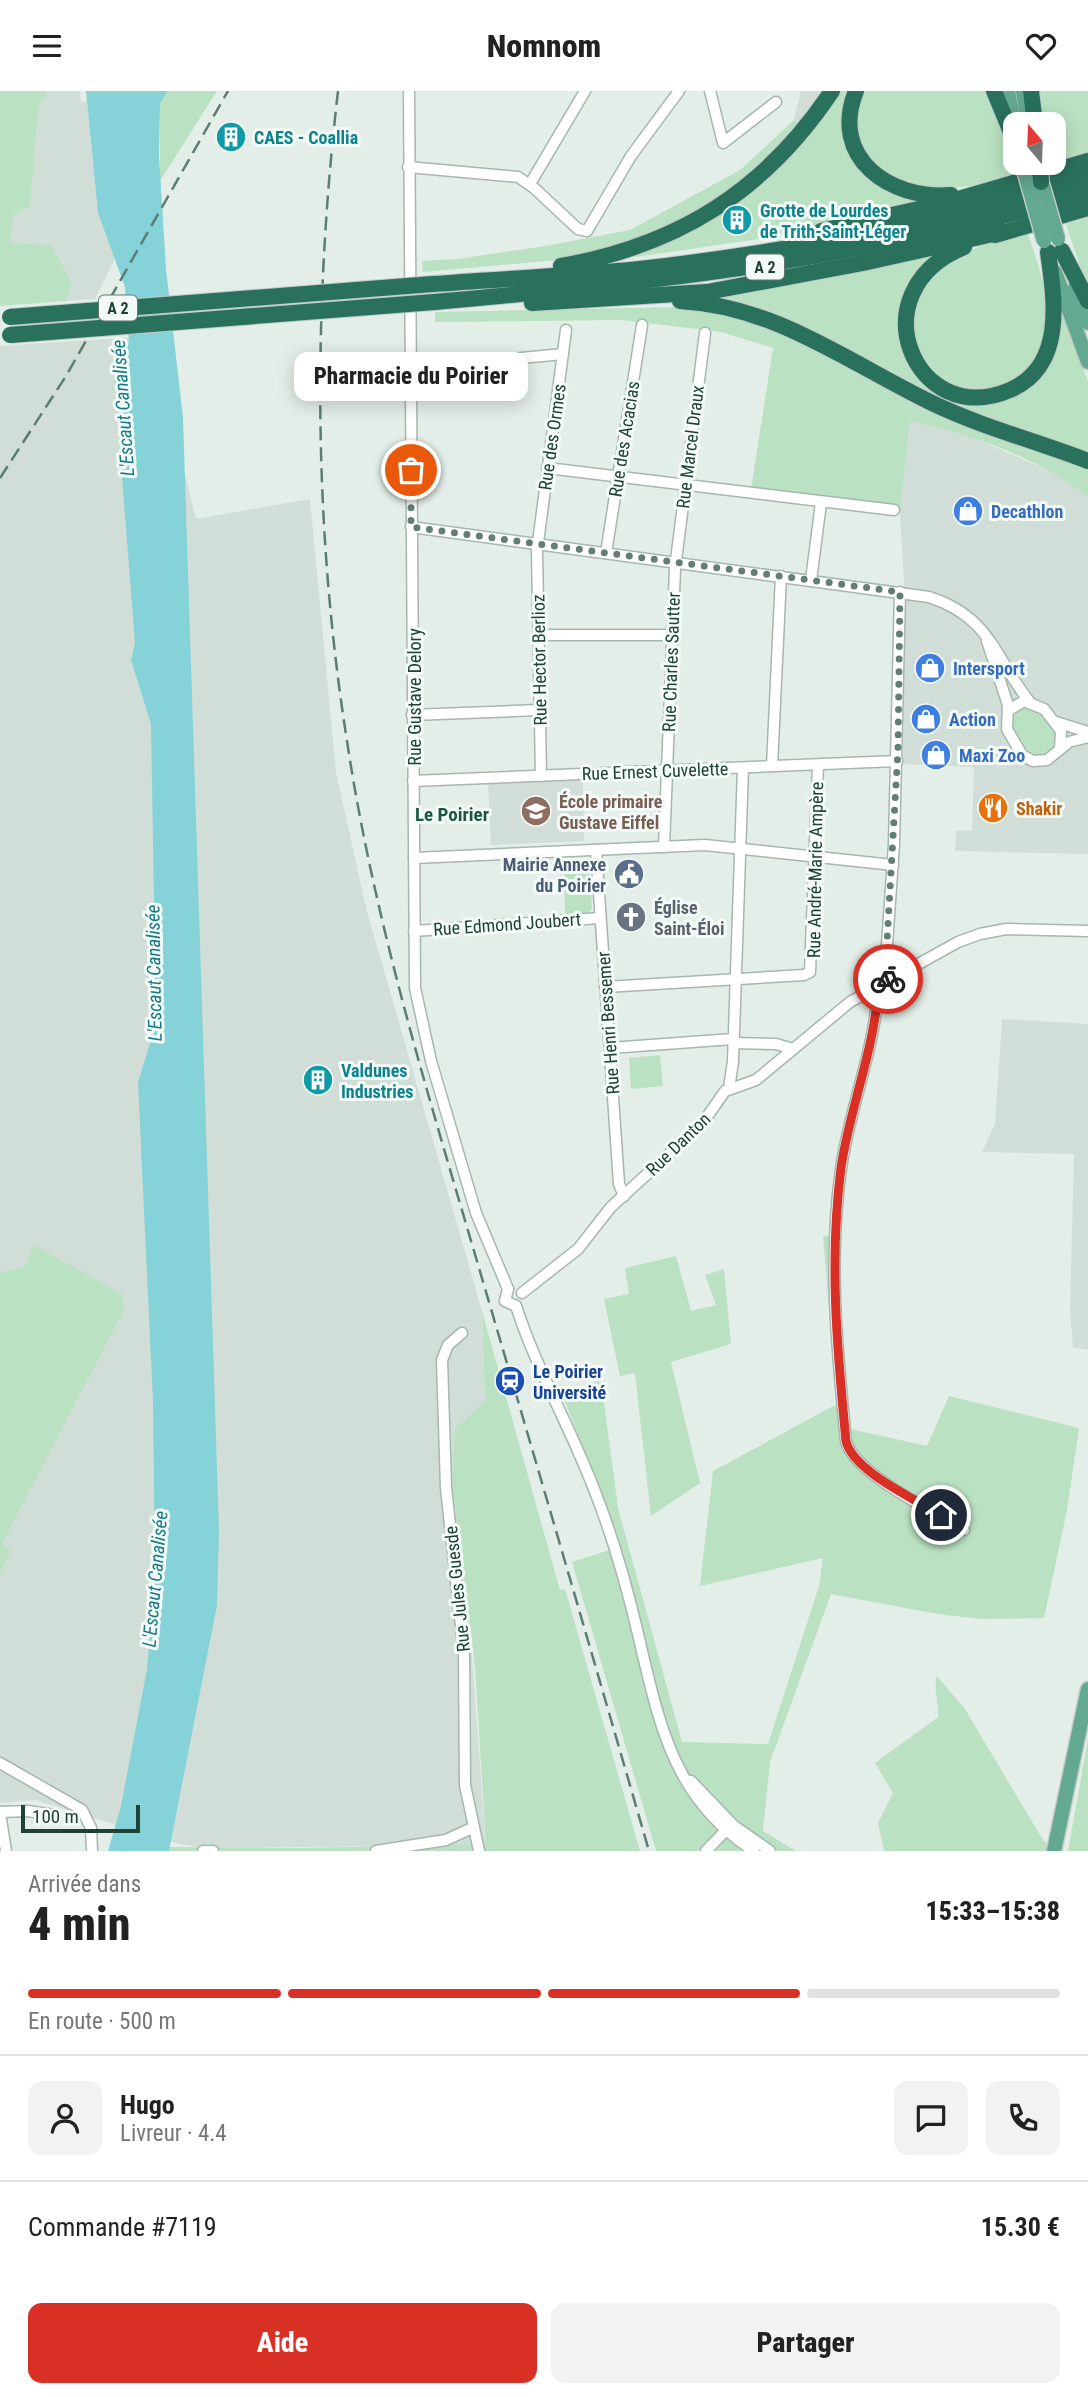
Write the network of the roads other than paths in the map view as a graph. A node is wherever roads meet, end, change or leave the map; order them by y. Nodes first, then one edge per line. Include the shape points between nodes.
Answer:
1 (410, 91) edge
2 (585, 91) edge
3 (679, 91) edge
4 (710, 91) edge
5 (832, 91) edge
6 (856, 91) edge
7 (994, 91) edge
8 (1008, 91) edge
9 (1023, 91) edge
10 (1031, 91) edge
11 (776, 102) dead end
12 (1012, 112) edge
13 (1026, 112) edge
14 (1034, 112) edge
15 (1003, 113) edge
16 (1088, 161) edge
17 (408, 167) junction
18 (1026, 175) edge
19 (1040, 175) edge
20 (1088, 177) edge
21 (1041, 181) joint
22 (530, 184) junction
23 (988, 190) junction
24 (1088, 192) edge
25 (1088, 208) edge
26 (1002, 232) junction
27 (1053, 246) junction
28 (542, 276) junction
29 (504, 279) junction
30 (615, 300) junction
31 (1088, 301) edge
32 (434, 305) junction
33 (5, 317) edge
34 (1088, 323) edge
35 (642, 325) dead end
36 (566, 330) dead end
37 (705, 333) dead end
38 (5, 335) edge
39 (563, 354) junction
40 (501, 360) dead end
41 (1088, 362) edge
42 (1088, 461) edge
43 (547, 468) junction
44 (617, 477) junction
45 (685, 486) junction
46 (821, 503) junction
47 (894, 510) dead end
48 (411, 527) junction
49 (538, 543) junction
50 (606, 552) junction
51 (676, 562) junction
52 (781, 576) junction
53 (811, 580) junction
54 (895, 591) junction
55 (983, 632) junction
56 (539, 635) junction
57 (673, 635) junction
58 (1028, 701) junction
59 (540, 710) junction
60 (1009, 710) junction
61 (412, 715) junction
62 (1056, 722) junction
63 (1088, 732) edge
64 (1088, 737) edge
65 (1060, 749) junction
66 (897, 761) junction
67 (818, 765) junction
68 (772, 767) junction
69 (743, 768) junction
70 (667, 771) junction
71 (541, 776) junction
72 (413, 781) junction
73 (664, 847) junction
74 (740, 848) junction
75 (596, 850) junction
76 (816, 856) junction
77 (414, 858) junction
78 (893, 865) junction
79 (600, 918) junction
80 (414, 931) junction
81 (1088, 931) edge
82 (892, 977) junction
83 (735, 979) junction
84 (878, 985) junction
85 (605, 987) junction
86 (733, 1041) junction
87 (610, 1048) junction
88 (793, 1049) junction
89 (729, 1089) junction
90 (624, 1196) junction
91 (508, 1289) junction
92 (522, 1293) junction
93 (516, 1306) junction
94 (462, 1333) dead end
95 (964, 1530) dead end
96 (1088, 1689) edge
97 (0, 1763) edge
98 (1069, 1785) junction
99 (0, 1813) edge
100 (54, 1815) dead end
101 (729, 1827) junction
102 (472, 1828) junction
103 (6, 1851) edge
104 (92, 1851) edge
105 (203, 1851) edge
106 (213, 1851) edge
107 (376, 1851) edge
108 (479, 1851) edge
109 (706, 1851) edge
110 (754, 1851) edge
111 (770, 1851) edge
112 (1054, 1851) edge
113 (1062, 1851) edge

1 - 17 street, Rue Gustave Delory
2 - 22 street
3 - 22 street via 631,156 592,228 581,231
4 - 11 street via 723,143
5 - 29 highway via 777,160 703,218 621,252
6 - 23 highway via 850,111 851,136 861,159 876,176 893,187 922,195
7 - 15 highway
8 - 12 main road
9 - 13 main road
10 - 14 highway
16 - 23 highway
17 - 22 street via 508,174
17 - 48 street, Rue Gustave Delory
18 - 27 main road, bridge
19 - 21 highway, bridge
20 - 28 highway, A 2 via 963,211 810,244 669,265
21 - 27 main road, bridge
23 - 28 highway via 797,236
24 - 32 highway, A 2 via 925,235 799,261
25 - 26 highway
26 - 27 highway via 939,260 920,277 908,300 905,327 911,351 925,374 947,390 967,396 994,395 1021,384 1039,368 1049,349 1053,319
26 - 30 highway via 769,281
27 - 31 highway
27 - 34 main road
27 - 41 main road
28 - 29 highway, A 2
29 - 33 highway, A 2, bridge
30 - 32 highway
30 - 42 highway via 696,303 769,319 943,408
32 - 38 highway, A 2, bridge
35 - 44 street, Rue des Acacias
36 - 39 street, Rue des Ormes
37 - 45 street, Rue Marcel Draux
39 - 40 street
39 - 43 street, Rue des Ormes
43 - 44 street
43 - 49 street, Rue des Ormes
44 - 45 street
44 - 50 street, Rue des Acacias
45 - 46 street
45 - 51 street, Rue Marcel Draux
46 - 47 street
46 - 53 street
48 - 49 street
48 - 61 street, Rue Gustave Delory via 415,579
49 - 50 street
49 - 56 street, Rue Hector Berlioz
50 - 51 street
51 - 52 street
51 - 57 street, Rue Charles Sautter
52 - 53 street
52 - 68 street
53 - 54 street
54 - 55 street via 952,606
54 - 66 street
55 - 58 street
55 - 60 street
56 - 57 street
56 - 59 street, Rue Hector Berlioz
57 - 70 street, Rue Charles Sautter
58 - 60 street
58 - 62 street
59 - 61 street
59 - 71 street, Rue Hector Berlioz
60 - 65 street via 1007,729 1025,757 1047,760
61 - 72 street, Rue Gustave Delory
62 - 63 street
62 - 65 street via 1062,735
64 - 65 street
66 - 67 street, Rue Ernest Cuvelette
66 - 78 street
67 - 68 street, Rue Ernest Cuvelette
67 - 76 street, Rue André-Marie Ampère
68 - 69 street, Rue Ernest Cuvelette
69 - 70 street, Rue Ernest Cuvelette
69 - 74 street
70 - 71 street, Rue Ernest Cuvelette
70 - 73 street, Rue Charles Sautter
71 - 72 street, Rue Ernest Cuvelette
72 - 77 street, Rue Gustave Delory
73 - 74 street
73 - 75 street
74 - 76 street
74 - 83 street
75 - 77 street
75 - 79 street, Rue Henri Bessemer
76 - 78 street
76 - 83 street, Rue André-Marie Ampère via 813,967 808,973
77 - 80 street, Rue Gustave Delory
78 - 82 street via 886,959
79 - 80 street, Rue Edmond Joubert
79 - 85 street, Rue Henri Bessemer
80 - 91 street, Rue Gustave Delory via 416,995 426,1041 479,1222
81 - 82 street, Rue Danton via 985,932
82 - 84 street, Rue Danton
83 - 85 street
83 - 86 street
84 - 88 street, Rue Danton
84 - 95 street via 841,1165 833,1251 846,1441 866,1469
85 - 87 street, Rue Henri Bessemer
86 - 87 street
86 - 88 street
86 - 89 street
87 - 90 street, Rue Henri Bessemer
88 - 89 street, Rue Danton via 756,1080
89 - 90 street, Rue Danton via 696,1130
90 - 92 street, Rue Danton via 579,1249
91 - 92 street
91 - 93 street via 504,1300
92 - 93 street
93 - 101 street via 597,1498 626,1589 656,1713 673,1756 688,1787
94 - 102 street, Rue Jules Guesde via 446,1348 442,1364 446,1488 464,1654 465,1785
96 - 98 main road
97 - 104 street via 82,1810 91,1828
98 - 112 main road
98 - 113 main road
99 - 100 street via 21,1810
99 - 103 street
101 - 109 street
101 - 110 street
101 - 111 street
102 - 107 street via 446,1840
102 - 108 street, Rue Jules Guesde
105 - 106 street

